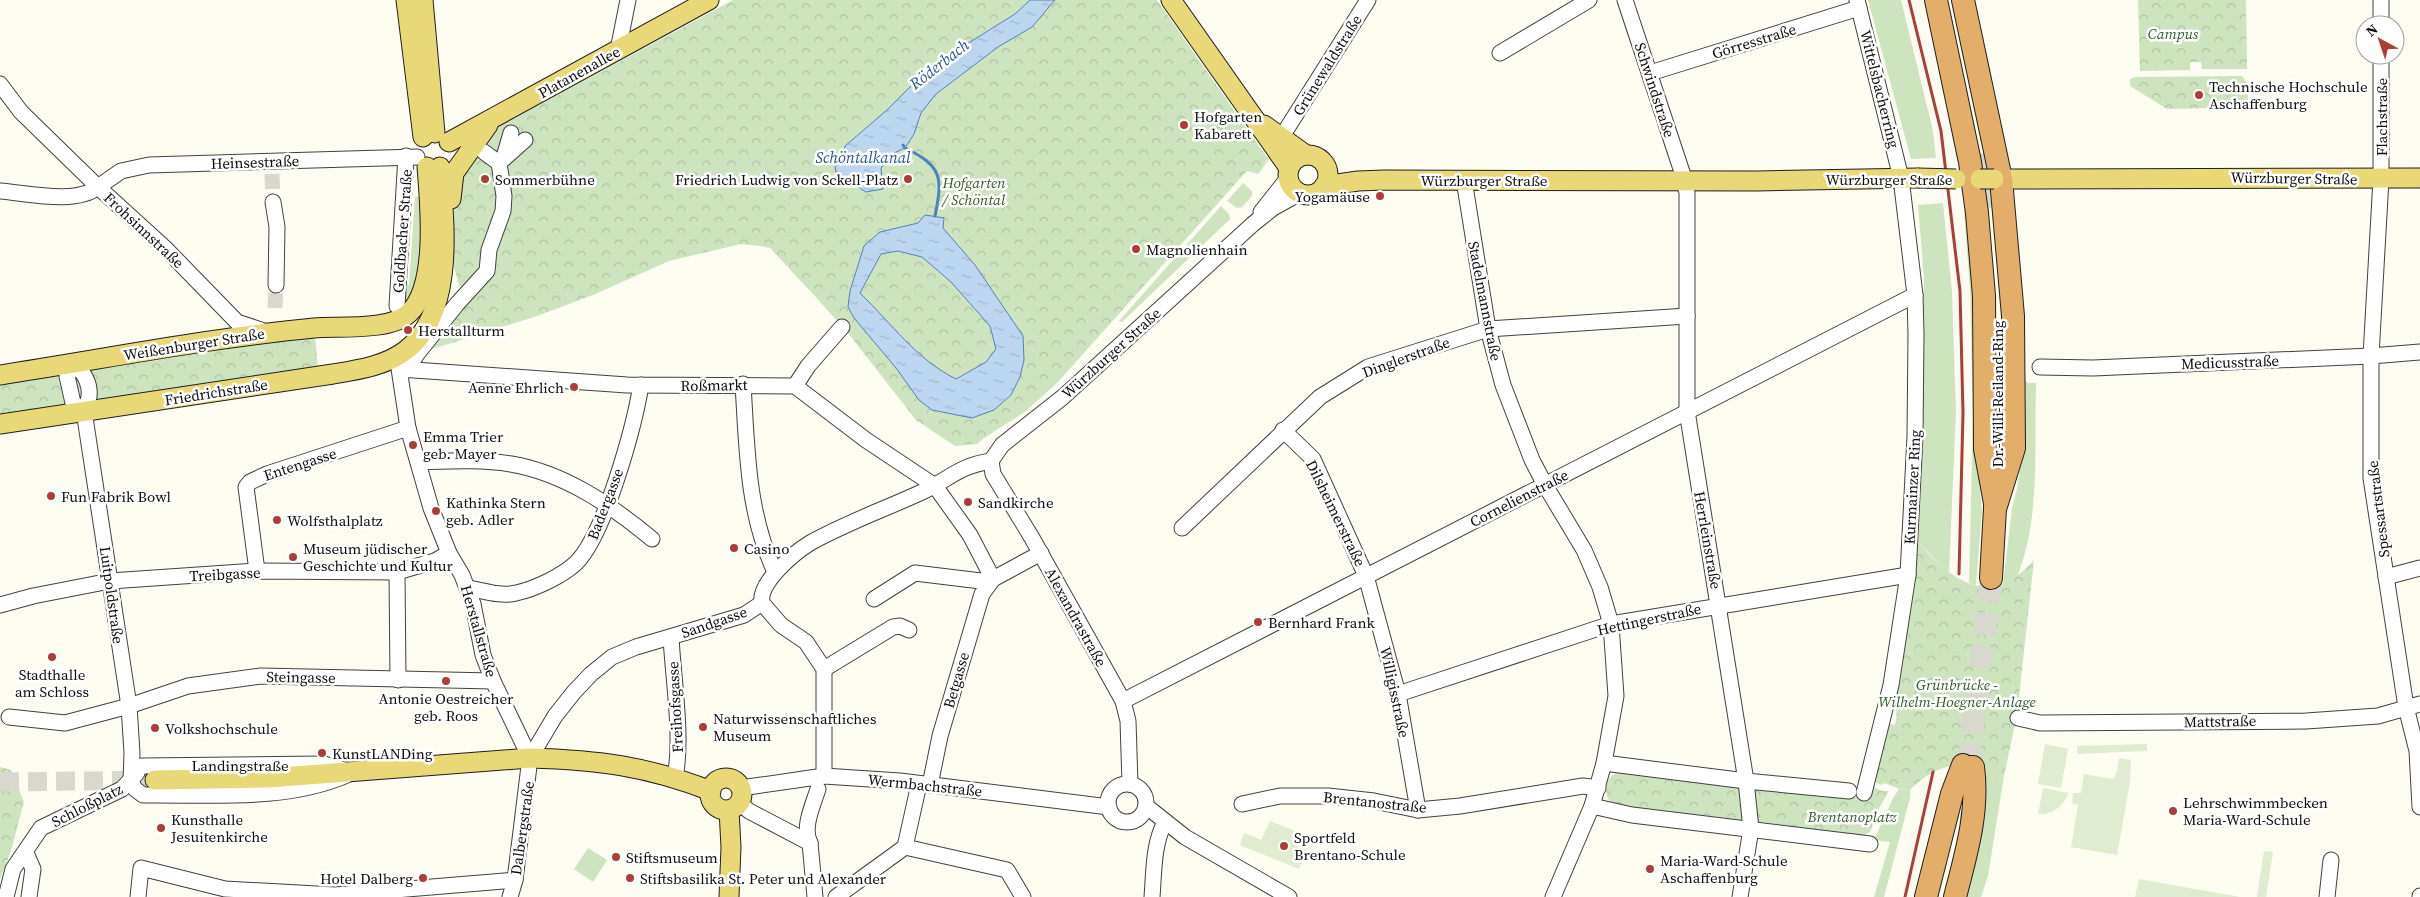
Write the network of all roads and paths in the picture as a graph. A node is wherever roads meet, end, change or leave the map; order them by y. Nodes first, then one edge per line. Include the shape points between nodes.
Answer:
1 (406, 0) edge
2 (423, 0) edge
3 (628, 0) edge
4 (708, 0) edge
5 (1171, 0) edge
6 (1368, 0) edge
7 (1589, 0) edge
8 (1625, 0) edge
9 (1936, 0) edge
10 (1950, 0) edge
11 (1963, 0) edge
12 (2380, 0) edge
13 (1858, 4) edge
14 (2380, 15) edge
15 (618, 50) junction
16 (1500, 53) dead end
17 (2381, 65) edge
18 (1650, 73) junction
19 (0, 84) edge
20 (1254, 119) junction
21 (492, 120) junction
22 (1286, 130) dead end
23 (510, 133) dead end
24 (436, 137) junction
25 (525, 140) dead end
26 (484, 152) dead end
27 (1984, 153) tunnel mouth
28 (1306, 155) junction
29 (502, 160) junction
30 (423, 162) junction
31 (1326, 166) junction
32 (1906, 172) junction
33 (1289, 173) junction
34 (2420, 178) edge
35 (1981, 179) junction
36 (2381, 179) junction
37 (1464, 180) junction
38 (1358, 181) junction
39 (1684, 181) junction
40 (1324, 186) junction
41 (98, 187) junction
42 (0, 190) edge
43 (1300, 193) junction
44 (273, 202) tunnel mouth
45 (1990, 210) tunnel mouth
46 (1252, 224) junction
47 (444, 227) junction
48 (276, 286) tunnel mouth
49 (1916, 295) junction
50 (393, 314) junction
51 (1687, 316) junction
52 (842, 327) dead end
53 (1488, 329) junction
54 (268, 333) junction
55 (2420, 352) edge
56 (2371, 356) junction
57 (75, 364) junction
58 (401, 365) junction
59 (2040, 367) dead end
60 (0, 375) edge
61 (743, 384) junction
62 (641, 386) junction
63 (794, 386) junction
64 (84, 411) junction
65 (1686, 411) junction
66 (0, 424) edge
67 (408, 428) junction
68 (1283, 430) junction
69 (991, 461) junction
70 (418, 462) junction
71 (935, 486) junction
72 (1545, 486) junction
73 (607, 503) junction
74 (1996, 506) junction
75 (1182, 528) dead end
76 (652, 539) dead end
77 (449, 553) junction
78 (1041, 553) junction
79 (2420, 568) edge
80 (257, 571) junction
81 (397, 572) junction
82 (775, 572) junction
83 (1908, 575) junction
84 (1366, 576) junction
85 (2386, 577) junction
86 (1991, 578) tunnel mouth
87 (993, 579) junction
88 (110, 581) junction
89 (467, 588) junction
90 (874, 599) dead end
91 (762, 603) junction
92 (0, 605) edge
93 (1719, 605) junction
94 (1611, 624) junction
95 (909, 630) dead end
96 (671, 637) junction
97 (824, 669) junction
98 (398, 680) junction
99 (493, 681) junction
100 (1398, 694) junction
101 (1122, 701) junction
102 (128, 706) junction
103 (2413, 706) edge
104 (4, 716) edge
105 (2018, 718) dead end
106 (132, 753) junction
107 (530, 758) junction
108 (1604, 763) junction
109 (142, 766) junction
110 (1968, 766) junction
111 (353, 773) junction
112 (675, 777) junction
113 (131, 781) junction
114 (1746, 781) junction
115 (821, 783) junction
116 (924, 784) junction
117 (1130, 784) junction
118 (149, 787) joint
119 (1598, 788) junction
120 (710, 791) junction
121 (1849, 791) dead end
122 (1864, 793) dead end
123 (736, 800) junction
124 (1242, 804) dead end
125 (1109, 806) junction
126 (1592, 806) junction
127 (2420, 807) edge
128 (1418, 810) junction
129 (1142, 812) junction
130 (1162, 827) junction
131 (1751, 829) junction
132 (810, 843) junction
133 (1870, 844) dead end
134 (906, 847) junction
135 (26, 853) junction
136 (2330, 860) dead end
137 (515, 880) junction
138 (6, 897) edge
139 (29, 897) edge
140 (138, 897) edge
141 (510, 897) edge
142 (729, 897) edge
143 (815, 897) edge
144 (836, 897) edge
145 (1023, 897) edge
146 (1152, 897) edge
147 (1289, 897) edge
148 (1553, 897) edge
149 (1740, 897) edge
150 (1926, 897) edge
151 (1941, 897) edge
152 (1955, 897) edge
153 (2327, 897) edge

1 - 24 main road
2 - 24 main road
3 - 15 street
4 - 15 main road, Platanenallee
5 - 20 main road
6 - 22 street, Grünewaldstraße
7 - 16 street
8 - 18 street, Schwindstraße
9 - 35 highway via 1955,86
10 - 27 highway
11 - 35 highway
12 - 14 street
13 - 18 street, Görresstraße
13 - 32 street, Wittelsbacherring
15 - 21 main road, Platanenallee
17 - 36 street, Flachstraße
18 - 39 street, Schwindstraße
19 - 41 street via 34,126
20 - 28 main road
20 - 33 main road
21 - 24 main road, Platanenallee
21 - 47 main road via 454,173
23 - 29 street
24 - 30 main road via 417,146
24 - 30 main road via 450,156
25 - 29 street
26 - 29 street
28 - 31 main road via 1317,157
28 - 33 main road via 1296,159
29 - 58 street via 503,211 489,250 487,271 417,354
30 - 41 street, Heinsestraße via 149,165 121,171
30 - 47 main road
30 - 50 street, Goldbacher Straße
30 - 50 main road, Goldbacher Straße via 430,201 428,267 424,288 409,314
31 - 38 main road, Würzburger Straße
31 - 40 main road via 1328,176
32 - 35 main road, Würzburger Straße, bridge
32 - 39 main road, Würzburger Straße
32 - 49 street, Kurmainzer Ring
33 - 43 main road via 1295,190
33 - 46 street, Würzburger Straße
34 - 36 main road, Würzburger Straße
35 - 36 main road, Würzburger Straße
35 - 74 highway via 1977,213 1984,296 1985,449
35 - 74 highway via 2013,316 2014,448
36 - 56 street, Spessartstraße
37 - 38 main road, Würzburger Straße
37 - 39 main road, Würzburger Straße
37 - 53 street, Stadelmannstraße
38 - 40 main road, Würzburger Straße
39 - 51 street, Herrleinstraße via 1687,194
40 - 43 main road via 1316,193
41 - 42 street, Frohsinnstraße via 90,194 66,197
41 - 54 street, Frohsinnstraße via 165,248 237,322
43 - 46 street, Würzburger Straße
44 - 48 street via 277,227
45 - 74 highway, Dr.-Willi-Reiland-Ring via 1996,264
46 - 69 street, Würzburger Straße via 1069,392 1002,445
47 - 58 main road, Friedrichstraße via 440,287 429,320
49 - 65 street, Cornelienstraße
49 - 83 street, Kurmainzer Ring via 1915,436
50 - 54 main road, Weißenburger Straße
51 - 53 street, Dinglerstraße
51 - 65 street, Herrleinstraße
52 - 63 street
53 - 68 street, Dinglerstraße via 1368,367 1320,397
53 - 72 street, Stadelmannstraße via 1503,385
54 - 57 main road, Weißenburger Straße
55 - 56 street, Medicusstraße
56 - 59 street, Medicusstraße via 2094,368
56 - 85 street, Spessartstraße via 2371,478
57 - 60 main road, Weißenburger Straße
57 - 64 street, Luitpoldstraße via 85,374 89,388 90,400
58 - 62 street, Roßmarkt
58 - 64 main road, Friedrichstraße via 367,367
58 - 67 street, Herstallstraße
61 - 62 street, Roßmarkt
61 - 63 street, Roßmarkt
61 - 82 street via 750,488 764,549
62 - 73 street, Badergasse via 631,432
63 - 71 street
64 - 66 main road, Friedrichstraße
64 - 88 street, Luitpoldstraße
65 - 72 street, Cornelienstraße
65 - 93 street, Herrleinstraße
67 - 70 street, Herstallstraße
67 - 80 street, Entengasse via 250,482 246,487
68 - 75 street, Dinglerstraße
68 - 84 street, Dilsheimerstraße via 1313,459
69 - 71 street via 964,467
69 - 78 street, Alexandrastraße via 993,474
70 - 73 street via 466,460 511,464 554,477
70 - 77 street, Herstallstraße via 431,508
71 - 82 street, Sandgasse via 809,544
71 - 87 street
72 - 84 street, Cornelienstraße
72 - 94 street, Stadelmannstraße via 1584,550
73 - 76 street
73 - 89 street, Badergasse via 596,532 575,564 538,586 516,594
74 - 86 highway, Dr.-Willi-Reiland-Ring
77 - 81 street, Treibgasse via 435,561
77 - 89 street, Herstallstraße
78 - 87 street
78 - 101 street, Alexandrastraße
79 - 85 street
80 - 81 street, Treibgasse
80 - 88 street, Treibgasse
81 - 98 street
82 - 91 street, Sandgasse via 763,590
83 - 93 street, Hettingerstraße
83 - 122 street, Kurmainzer Ring via 1891,685
84 - 100 street, Willigisstraße
84 - 101 street, Cornelienstraße
85 - 103 street, Spessartstraße
87 - 90 street via 981,581 915,573
87 - 116 street, Betgasse via 982,594
88 - 92 street, Treibgasse
88 - 102 street, Luitpoldstraße
89 - 99 street, Herstallstraße via 483,655
91 - 96 street, Sandgasse via 744,615
91 - 97 street via 781,626 806,642
93 - 94 street, Hettingerstraße
93 - 114 street, Herrleinstraße
94 - 100 street, Hettingerstraße
94 - 108 street, Stadelmannstraße via 1616,696
95 - 97 street via 894,627
96 - 107 street, Sandgasse via 636,646 612,657 591,674 555,716
96 - 112 street, Freihofsgasse via 678,763
97 - 115 street
98 - 99 street, Steingasse
98 - 102 street, Steingasse via 261,676 188,686
99 - 107 street, Herstallstraße
100 - 128 street, Willigisstraße
101 - 117 street, Alexandrastraße via 1128,721
102 - 104 street, Steingasse via 65,723
102 - 106 street, Luitpoldstraße
103 - 105 street, Mattstraße via 2378,716 2306,720 2040,723
103 - 127 street, Spessartstraße
106 - 109 street
106 - 113 street, Luitpoldstraße
107 - 111 main road, Landingstraße
107 - 112 main road via 617,764
107 - 137 street, Dalbergstraße
108 - 114 street
108 - 119 street, Stadelmannstraße
109 - 111 street, Landingstraße via 324,764
109 - 113 street
110 - 150 highway via 1952,794
110 - 151 highway
110 - 152 highway via 1976,790 1972,826
111 - 118 main road, Landingstraße
112 - 120 main road
113 - 118 street via 135,789
113 - 135 street, Schloßplatz via 122,790 42,828
114 - 121 street
114 - 131 street, Herrleinstraße
115 - 116 street, Wermbachstraße
115 - 123 street, Wermbachstraße
115 - 132 street via 808,823
116 - 125 street, Wermbachstraße
116 - 134 street, Betgasse
117 - 125 street via 1123,784 1112,791
117 - 129 street via 1143,791
119 - 126 street, Stadelmannstraße
119 - 128 street, Brentanostraße via 1582,786
120 - 123 main road via 716,806
120 - 123 main road via 725,778 737,782
123 - 132 street via 749,811
123 - 142 main road
124 - 128 street, Brentanostraße via 1280,796 1328,796
125 - 129 street via 1116,818 1123,821
126 - 131 street via 1632,815
126 - 148 street, Stadelmannstraße
129 - 130 street
130 - 146 street
130 - 147 street
131 - 133 street
131 - 149 street, Herrleinstraße
132 - 143 street
134 - 144 street
134 - 145 street via 1007,870
135 - 138 street, Schloßplatz via 13,869
135 - 139 street via 33,869
136 - 153 street
137 - 140 street via 335,894 225,889 141,868
137 - 141 street, Dalbergstraße

